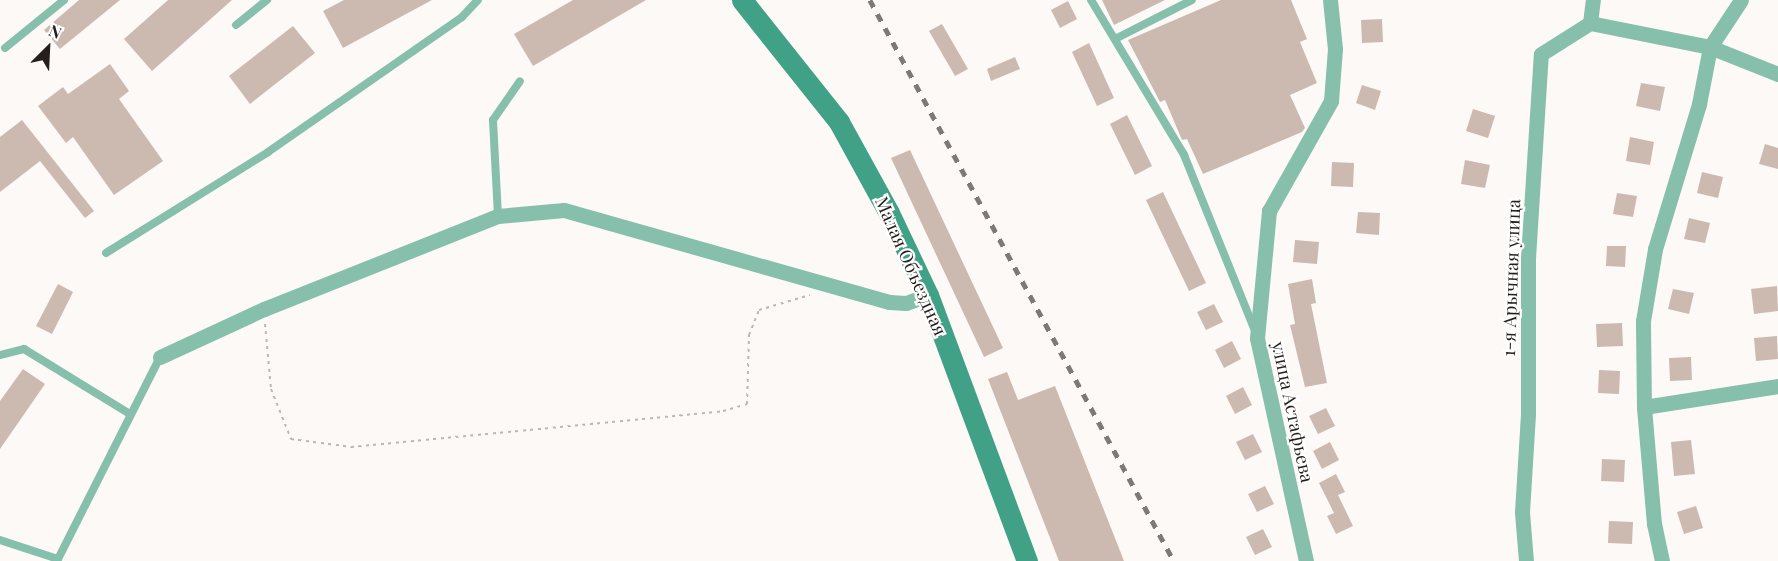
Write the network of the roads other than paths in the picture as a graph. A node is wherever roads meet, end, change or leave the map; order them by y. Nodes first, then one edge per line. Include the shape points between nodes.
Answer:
1 (64, 0) edge
2 (267, 0) edge
3 (478, 0) edge
4 (742, 0) edge
5 (1091, 0) edge
6 (1192, 0) edge
7 (1330, 0) edge
8 (1593, 0) edge
9 (1741, 0) edge
10 (1590, 23) junction
11 (236, 25) dead end
12 (1114, 39) junction
13 (1710, 47) junction
14 (5, 48) dead end
15 (1778, 74) edge
16 (520, 81) dead end
17 (498, 216) junction
18 (106, 253) dead end
19 (928, 295) junction
20 (1257, 338) junction
21 (0, 355) edge
22 (160, 357) joint
23 (1778, 386) edge
24 (1644, 407) junction
25 (130, 414) junction
26 (0, 540) edge
27 (58, 560) edge
28 (1028, 561) edge
29 (1306, 561) edge
30 (1527, 561) edge
31 (1662, 561) edge

1 - 14 lane
2 - 11 lane
3 - 18 lane via 462,17 268,152
4 - 19 main road, Малая Объездная via 839,122
5 - 12 lane
6 - 12 lane
7 - 20 street, улица Астафьева via 1335,49 1331,100 1269,211
8 - 10 street
9 - 13 street
10 - 13 street
10 - 30 street, 1-я Арычная улица via 1542,54 1528,258 1528,414 1522,513
12 - 20 lane via 1184,155
13 - 15 street
13 - 24 street via 1699,104 1654,249 1643,321
16 - 17 lane via 493,120
17 - 19 street via 564,210 889,302 906,303
17 - 22 street via 264,309
19 - 28 main road, Малая Объездная
20 - 29 street, улица Астафьева
21 - 25 lane via 24,349
22 - 25 lane
23 - 24 street
24 - 31 street via 1653,524
25 - 27 lane
26 - 27 lane

